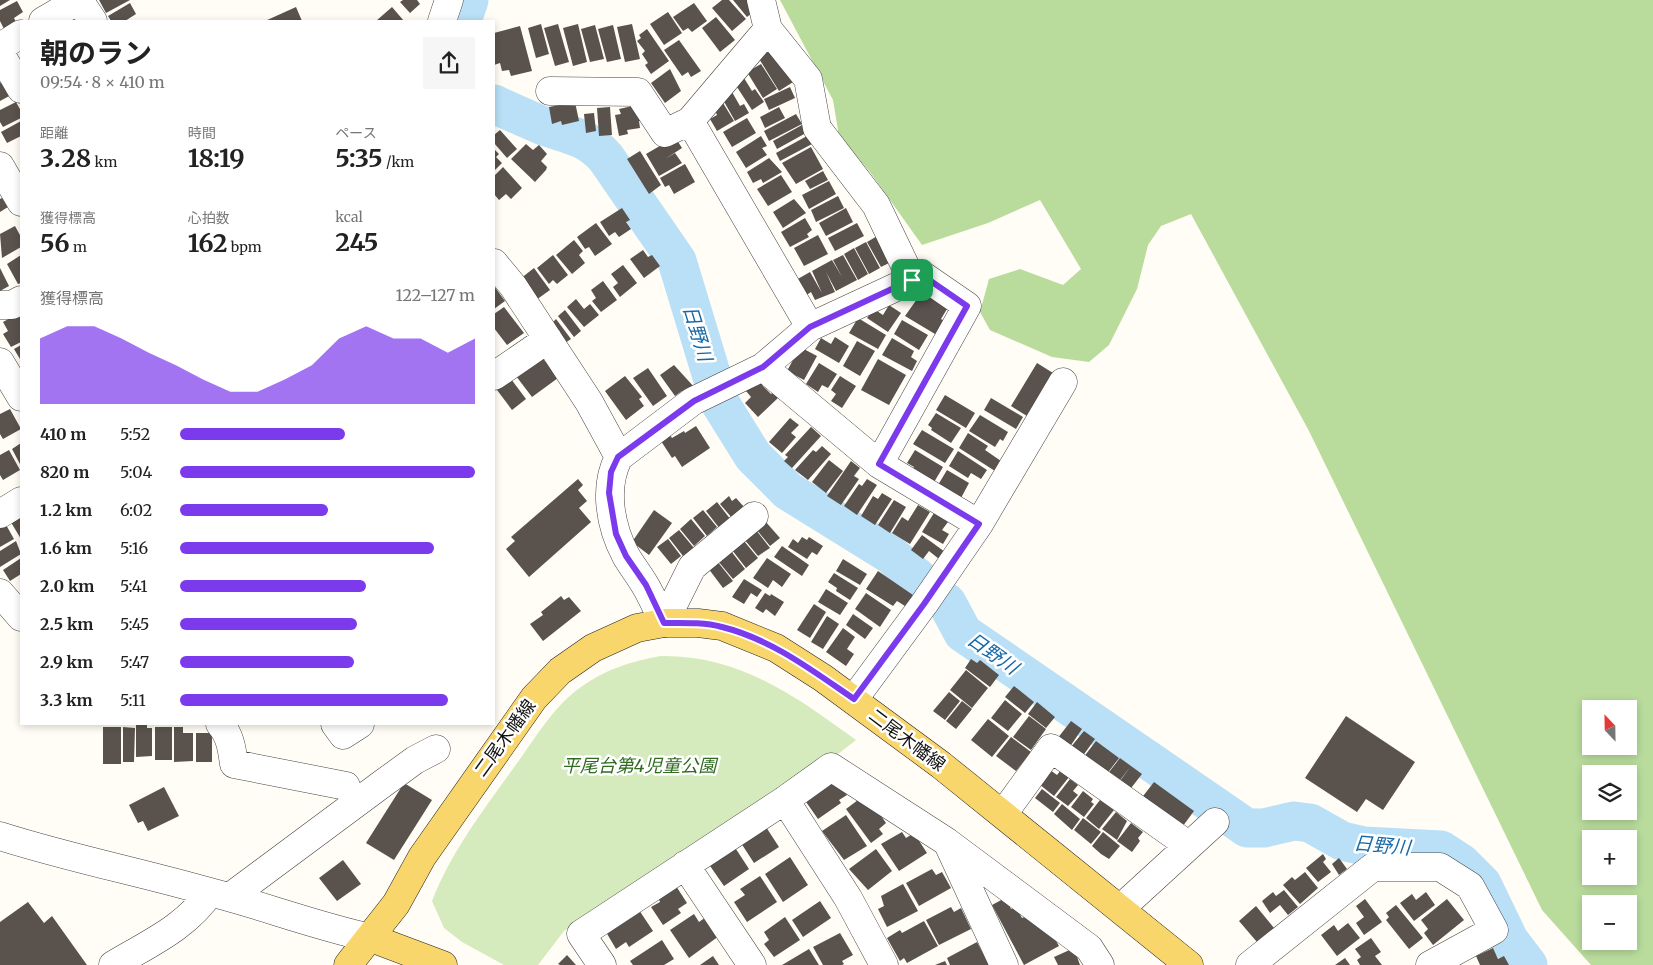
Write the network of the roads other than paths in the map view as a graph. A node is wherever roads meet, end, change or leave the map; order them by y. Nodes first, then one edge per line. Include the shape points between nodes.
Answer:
1 (79, 0) edge
2 (449, 0) edge
3 (761, 0) edge
4 (45, 20) edge
5 (92, 20) edge
6 (442, 20) edge
7 (768, 29) junction
8 (20, 35) edge
9 (0, 47) edge
10 (0, 53) edge
11 (20, 86) edge
12 (550, 91) dead end
13 (690, 121) junction
14 (495, 264) edge
15 (912, 280) junction
16 (20, 301) edge
17 (0, 305) edge
18 (810, 327) junction
19 (548, 339) junction
20 (0, 362) edge
21 (755, 371) junction
22 (495, 375) edge
23 (1063, 382) dead end
24 (12, 394) edge
25 (618, 457) junction
26 (879, 464) junction
27 (20, 502) edge
28 (0, 514) edge
29 (754, 516) dead end
30 (979, 524) junction
31 (664, 623) junction
32 (854, 699) junction
33 (221, 725) edge
34 (336, 725) edge
35 (358, 725) edge
36 (436, 749) dead end
37 (346, 786) dead end
38 (785, 800) junction
39 (1003, 814) junction
40 (1215, 822) dead end
41 (0, 836) edge
42 (947, 842) junction
43 (1188, 845) junction
44 (685, 865) junction
45 (220, 894) junction
46 (1121, 908) junction
47 (371, 938) junction
48 (113, 965) edge
49 (348, 965) edge
50 (443, 965) edge
51 (602, 965) edge
52 (752, 965) edge
53 (884, 965) edge
54 (1004, 965) edge
55 (1100, 965) edge
56 (1189, 965) edge
57 (1250, 965) edge
58 (1430, 965) edge

1 - 4 street
1 - 5 street
2 - 6 street
3 - 7 street
7 - 13 street
7 - 15 street via 808,80 817,128 876,205
8 - 9 street
10 - 11 street
12 - 13 street via 638,92 665,133
13 - 18 street
14 - 19 street
15 - 18 street
15 - 26 street via 922,275 967,306
16 - 17 street via 12,305
18 - 21 street
19 - 22 street
19 - 25 street via 590,402
20 - 24 street
21 - 25 street via 694,401
21 - 26 street
23 - 30 street
25 - 31 street via 611,472 609,493 616,534
26 - 30 street
27 - 28 street
29 - 31 street via 692,567
30 - 32 street
31 - 32 main road, 二尾木幡線 via 714,625 746,635 776,648
31 - 47 main road, 二尾木幡線 via 637,628 592,648 560,671 534,698 422,857 396,904
32 - 39 main road, 二尾木幡線
33 - 37 street via 232,746 234,764
34 - 35 street via 343,735
36 - 45 street via 415,760
38 - 42 street via 831,767
38 - 44 street
38 - 53 street via 848,898
39 - 43 street via 1051,748
39 - 46 main road, 二尾木幡線
40 - 43 street
41 - 45 street
42 - 54 street
42 - 55 street via 1089,948
43 - 46 street
44 - 51 street via 581,934
44 - 52 street
45 - 47 street via 333,930
45 - 48 street via 184,922
46 - 56 main road, 二尾木幡線
47 - 49 main road, 二尾木幡線
47 - 50 main road
57 - 58 street via 1373,867 1440,868 1470,886 1494,930

